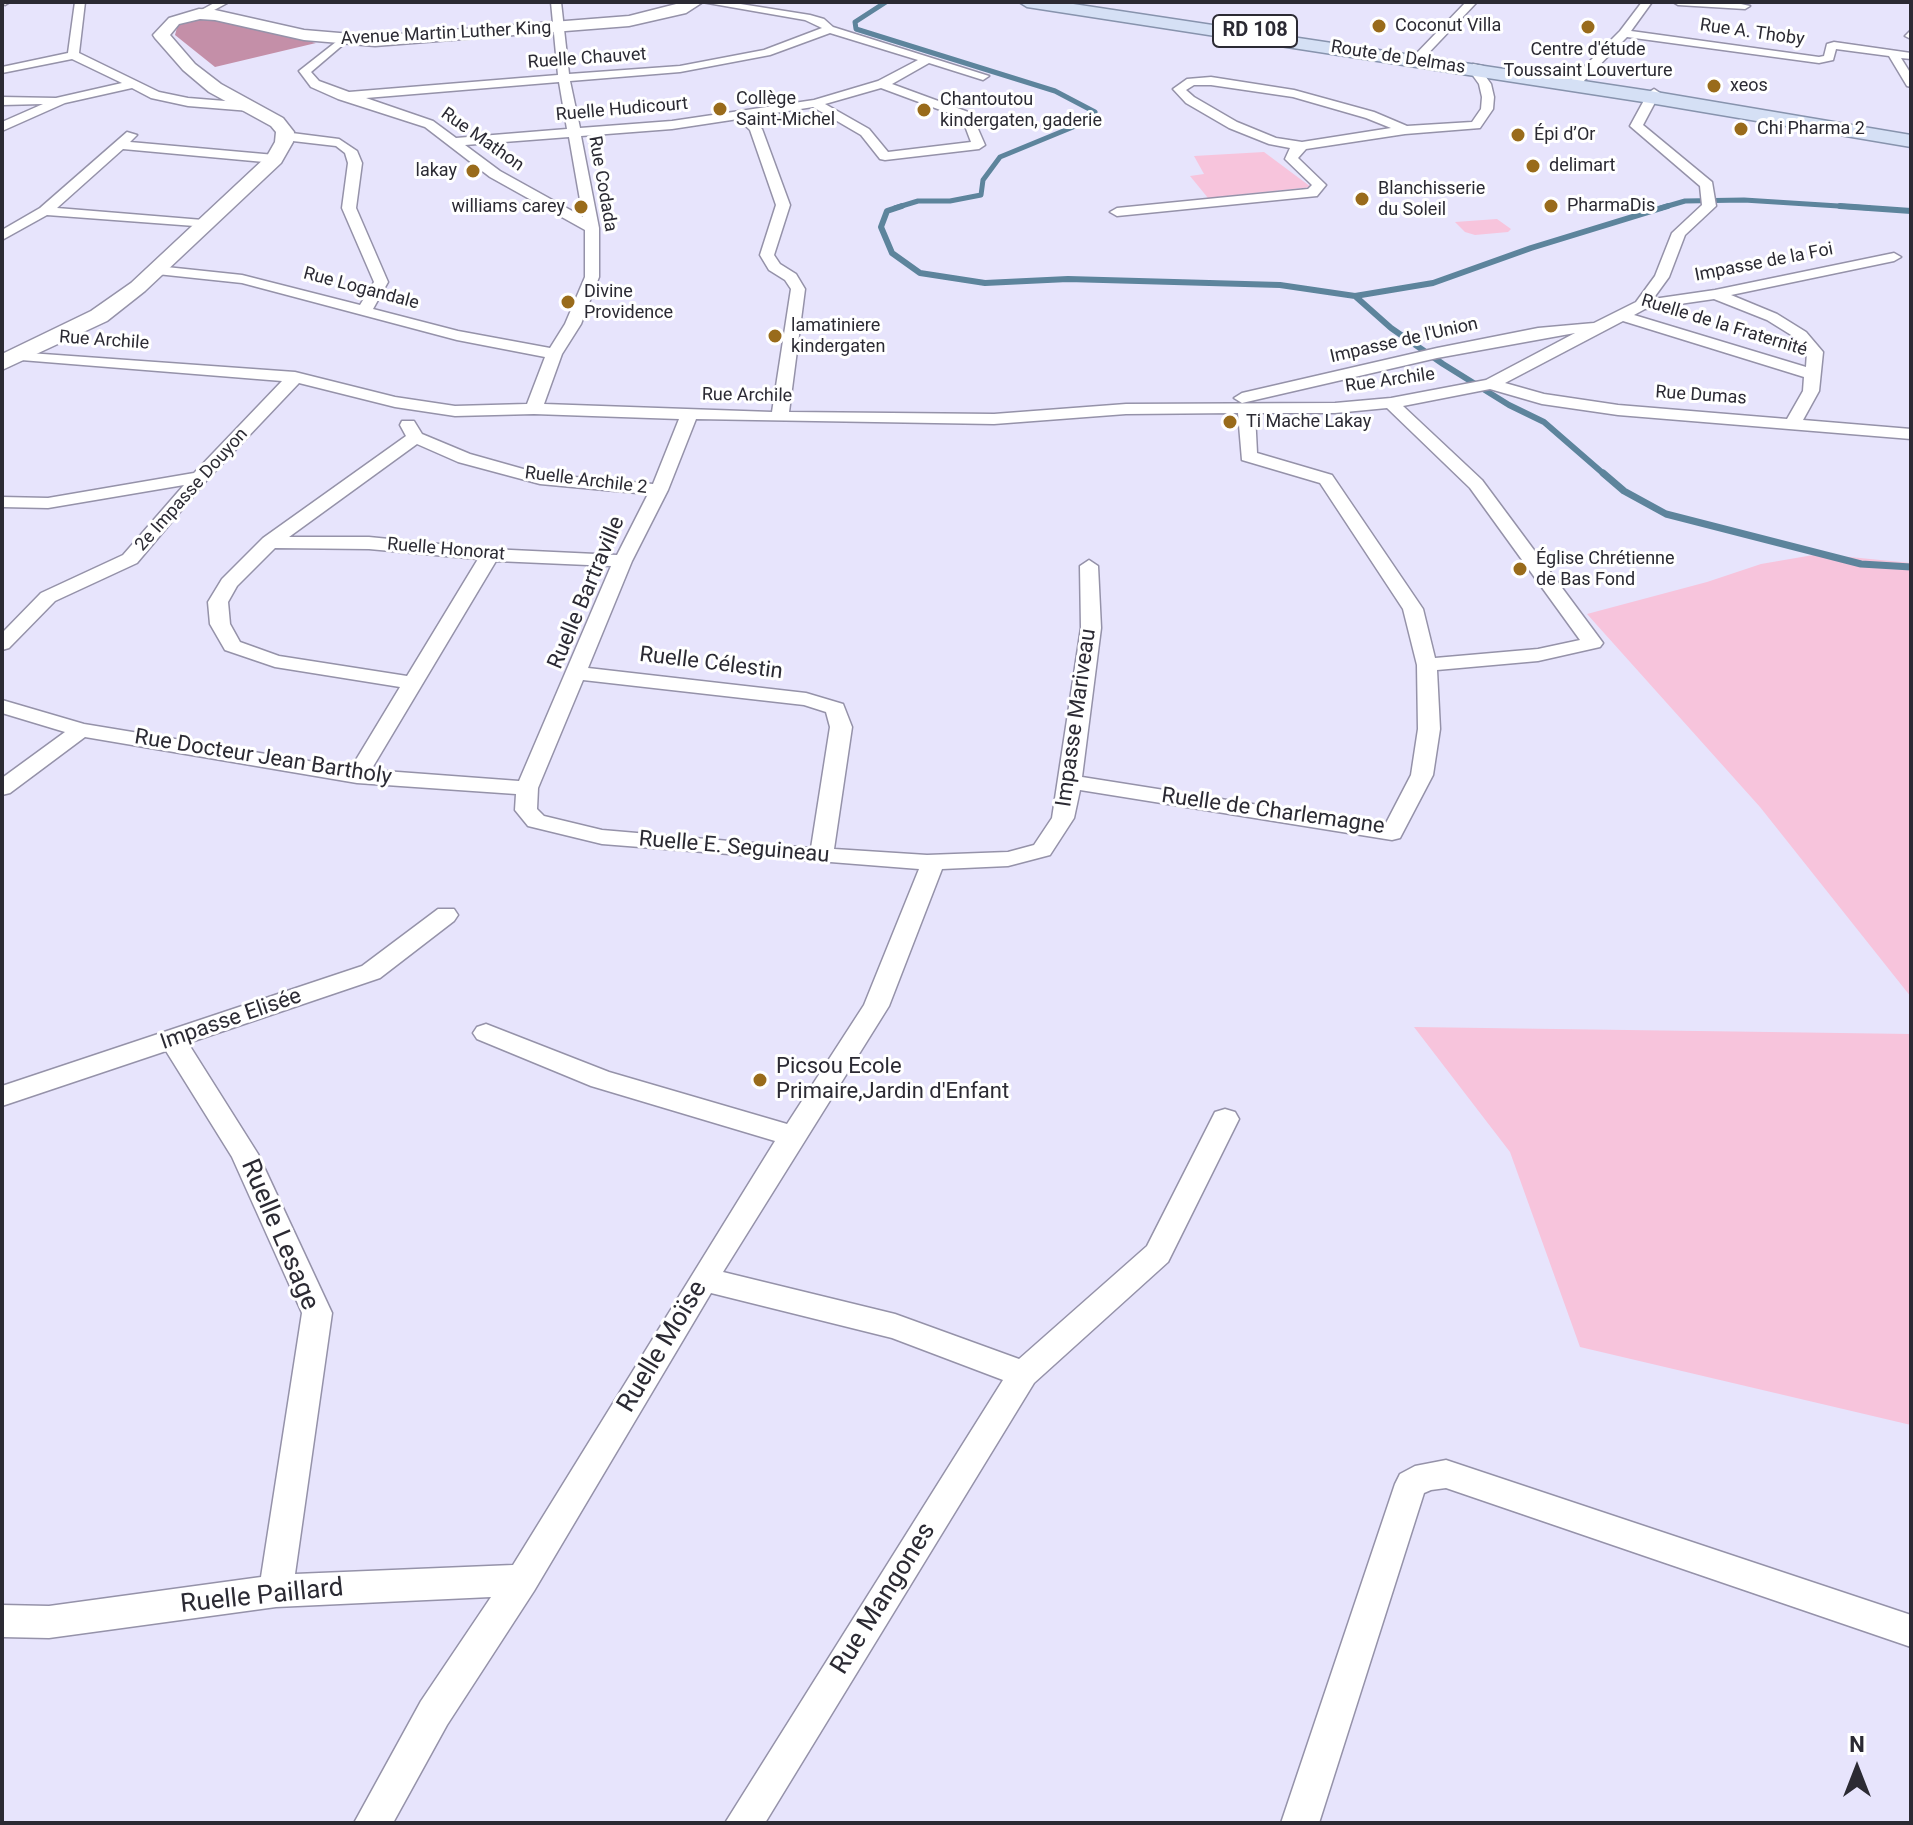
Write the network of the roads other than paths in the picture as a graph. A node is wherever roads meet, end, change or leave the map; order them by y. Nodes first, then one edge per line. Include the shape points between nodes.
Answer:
1 (80, 2) edge
2 (224, 2) edge
3 (556, 2) edge
4 (707, 2) edge
5 (715, 2) edge
6 (1103, 2) edge
7 (1472, 2) edge
8 (1647, 2) edge
9 (1678, 2) edge
10 (1018, 3) edge
11 (1053, 4) edge
12 (688, 6) edge
13 (1745, 6) dead end
14 (199, 14) junction
15 (558, 29) junction
16 (829, 29) junction
17 (1624, 33) junction
18 (341, 41) junction
19 (1336, 46) junction
20 (1893, 54) junction
21 (73, 55) junction
22 (1911, 56) edge
23 (1417, 58) junction
24 (929, 59) junction
25 (1476, 68) junction
26 (2, 70) edge
27 (983, 76) dead end
28 (564, 79) junction
29 (1575, 83) junction
30 (1911, 83) edge
31 (882, 84) junction
32 (131, 85) junction
33 (1652, 95) junction
34 (342, 96) junction
35 (61, 100) junction
36 (2, 101) edge
37 (815, 103) junction
38 (250, 107) junction
39 (742, 116) junction
40 (2, 127) edge
41 (1405, 130) junction
42 (573, 132) junction
43 (284, 136) junction
44 (1911, 138) edge
45 (453, 142) junction
46 (1302, 146) junction
47 (275, 159) junction
48 (45, 211) junction
49 (1117, 212) dead end
50 (203, 224) junction
51 (592, 228) junction
52 (2, 236) edge
53 (1894, 257) dead end
54 (157, 270) junction
55 (1715, 294) junction
56 (1641, 305) junction
57 (365, 310) junction
58 (1623, 316) junction
59 (1604, 325) junction
60 (554, 354) junction
61 (11, 359) edge
62 (1813, 374) junction
63 (295, 377) junction
64 (1484, 386) junction
65 (395, 402) junction
66 (1391, 403) junction
67 (1215, 407) junction
68 (1246, 408) junction
69 (534, 409) junction
70 (689, 415) junction
71 (780, 417) junction
72 (1793, 423) junction
73 (1911, 434) edge
74 (415, 437) junction
75 (200, 477) junction
76 (659, 490) junction
77 (2, 502) edge
78 (270, 542) junction
79 (490, 555) junction
80 (623, 561) junction
81 (1089, 566) dead end
82 (2, 644) edge
83 (1427, 665) junction
84 (578, 673) junction
85 (412, 683) junction
86 (2, 706) edge
87 (81, 730) junction
88 (357, 776) junction
89 (1070, 782) junction
90 (2, 788) edge
91 (527, 788) junction
92 (821, 856) junction
93 (933, 862) junction
94 (446, 915) dead end
95 (486, 1033) dead end
96 (173, 1041) junction
97 (2, 1096) edge
98 (1225, 1119) dead end
99 (793, 1136) junction
100 (704, 1279) junction
101 (1023, 1374) junction
102 (522, 1580) junction
103 (276, 1591) junction
104 (2, 1621) edge
105 (1911, 1631) edge
106 (373, 1823) edge
107 (744, 1823) edge
108 (1300, 1823) edge

1 - 21 street
2 - 14 street
3 - 15 street, Rue Codada
4 - 5 street
5 - 12 main road, Avenue Martin Luther King
5 - 16 street via 806,17
6 - 19 main road via 1314,35
7 - 23 street
8 - 17 street
9 - 13 street
10 - 11 main road, Route de Delmas / RD 108
10 - 19 main road via 1298,47
11 - 19 main road, Route de Delmas / RD 108
12 - 15 main road, Avenue Martin Luther King via 629,21
14 - 18 main road, Avenue Martin Luther King
14 - 38 main road via 174,21 161,35 189,67
15 - 18 main road, Avenue Martin Luther King
15 - 28 street, Rue Codada
16 - 24 street
16 - 28 street, Ruelle Chauvet via 731,61
17 - 20 street, Rue A. Thoby via 1819,60 1829,58 1834,45
17 - 29 street
18 - 34 street, Rue Mathon via 305,71 315,84
19 - 23 main road, Route de Delmas / RD 108
20 - 22 street, Rue A. Thoby
20 - 30 street
21 - 26 street
21 - 32 street
23 - 25 main road, Route de Delmas / RD 108
24 - 27 street
24 - 31 street, Ruelle Hudicourt
25 - 29 main road, Route de Delmas / RD 108
25 - 41 street via 1488,97 1476,125
28 - 34 street, Ruelle Chauvet
28 - 42 street, Rue Codada
29 - 33 main road, Route de Delmas / RD 108
31 - 37 street, Ruelle Hudicourt
31 - 37 street via 967,116 979,145 885,156 865,132
32 - 35 street
32 - 38 street via 188,102
33 - 44 main road, Route de Delmas / RD 108
33 - 56 street, Rue Archile via 1636,126 1707,185 1709,200 1679,233 1662,277
34 - 45 street, Rue Mathon via 429,124
35 - 36 street
35 - 40 street
37 - 39 street, Ruelle Hudicourt
38 - 43 main road via 277,122
39 - 42 street, Ruelle Hudicourt
39 - 71 street via 756,129 783,205 767,255 798,289
41 - 46 street
41 - 46 street via 1294,94 1211,81 1179,89 1233,125
42 - 45 street, Ruelle Hudicourt
42 - 51 street, Rue Codada
43 - 47 main road
43 - 57 street via 339,143 351,151 355,163 349,208 381,282
45 - 51 street, Rue Mathon via 495,174
46 - 49 street via 1291,159 1317,181 1312,193
47 - 48 street via 126,140
47 - 50 main road
48 - 50 street
48 - 52 street
50 - 54 main road
51 - 60 street, Rue Codada via 592,277
53 - 55 street, Impasse de la Foi
54 - 57 street, Rue Logandale via 242,279
54 - 61 main road via 99,316
55 - 56 street, Impasse de la Foi
55 - 62 street via 1801,335 1815,352
56 - 58 street, Rue Archile
57 - 60 street, Rue Logandale
58 - 59 street, Rue Archile
58 - 62 street, Ruelle de la Fraternité
59 - 64 street, Rue Archile
59 - 67 street, Impasse de l'Union via 1429,354
60 - 69 street, Rue Codada
61 - 63 street, Rue Archile
62 - 72 street via 1811,391
63 - 65 street, Rue Archile
63 - 75 street, 2e Impasse Douyon
64 - 66 street, Rue Archile
64 - 72 street, Rue Dumas via 1618,410
65 - 69 street, Rue Archile via 455,411
65 - 74 street
66 - 68 street, Rue Archile
66 - 83 street via 1476,484 1593,643 1538,655
67 - 68 street, Rue Archile
67 - 71 street, Rue Archile via 994,419
68 - 83 street, Ruelle de Charlemagne via 1248,456 1326,479 1413,609
69 - 70 street, Rue Archile
70 - 71 street, Rue Archile
70 - 76 street, Ruelle Bartraville
72 - 73 street, Rue Dumas
74 - 76 street, Ruelle Archile 2 via 464,458 540,479
74 - 78 street
75 - 77 street via 48,503
75 - 82 street, 2e Impasse Douyon via 130,559 48,597
76 - 80 street, Ruelle Bartraville
78 - 79 street, Ruelle Honorat via 369,543
78 - 85 street via 229,583 218,602 220,624 232,646 275,661
79 - 80 street, Ruelle Honorat
79 - 85 street
80 - 84 street, Ruelle Bartraville
81 - 89 street, Impasse Mariveau via 1091,628
83 - 89 street, Ruelle de Charlemagne via 1429,729 1422,775 1392,833
84 - 91 street, Ruelle Bartraville
84 - 92 street, Ruelle Célestin via 806,699 836,708 841,727
85 - 88 street
86 - 87 street, Rue Docteur Jean Bartholy
87 - 88 street, Rue Docteur Jean Bartholy
87 - 90 street
88 - 91 street, Rue Docteur Jean Bartholy
89 - 93 street, Impasse Mariveau via 1063,818 1042,850 1008,859
91 - 92 street, Ruelle E. Seguineau via 526,810 536,821 602,837
92 - 93 street, Ruelle E. Seguineau
93 - 99 street, Ruelle Moïse via 876,1006
94 - 96 street, Impasse Elisée via 371,972
95 - 99 street via 600,1079
96 - 97 street, Impasse Elisée
96 - 103 street, Ruelle Lesage via 244,1154 317,1313
98 - 101 street, Rue Mangones via 1158,1254
99 - 100 street, Ruelle Moïse
100 - 101 street via 895,1326
100 - 102 street, Ruelle Moïse
101 - 107 street, Rue Mangones
102 - 103 street, Ruelle Paillard
102 - 106 street, Ruelle Moïse via 434,1713
103 - 104 street, Ruelle Paillard via 49,1622
105 - 108 street via 1446,1474 1426,1476 1411,1484

